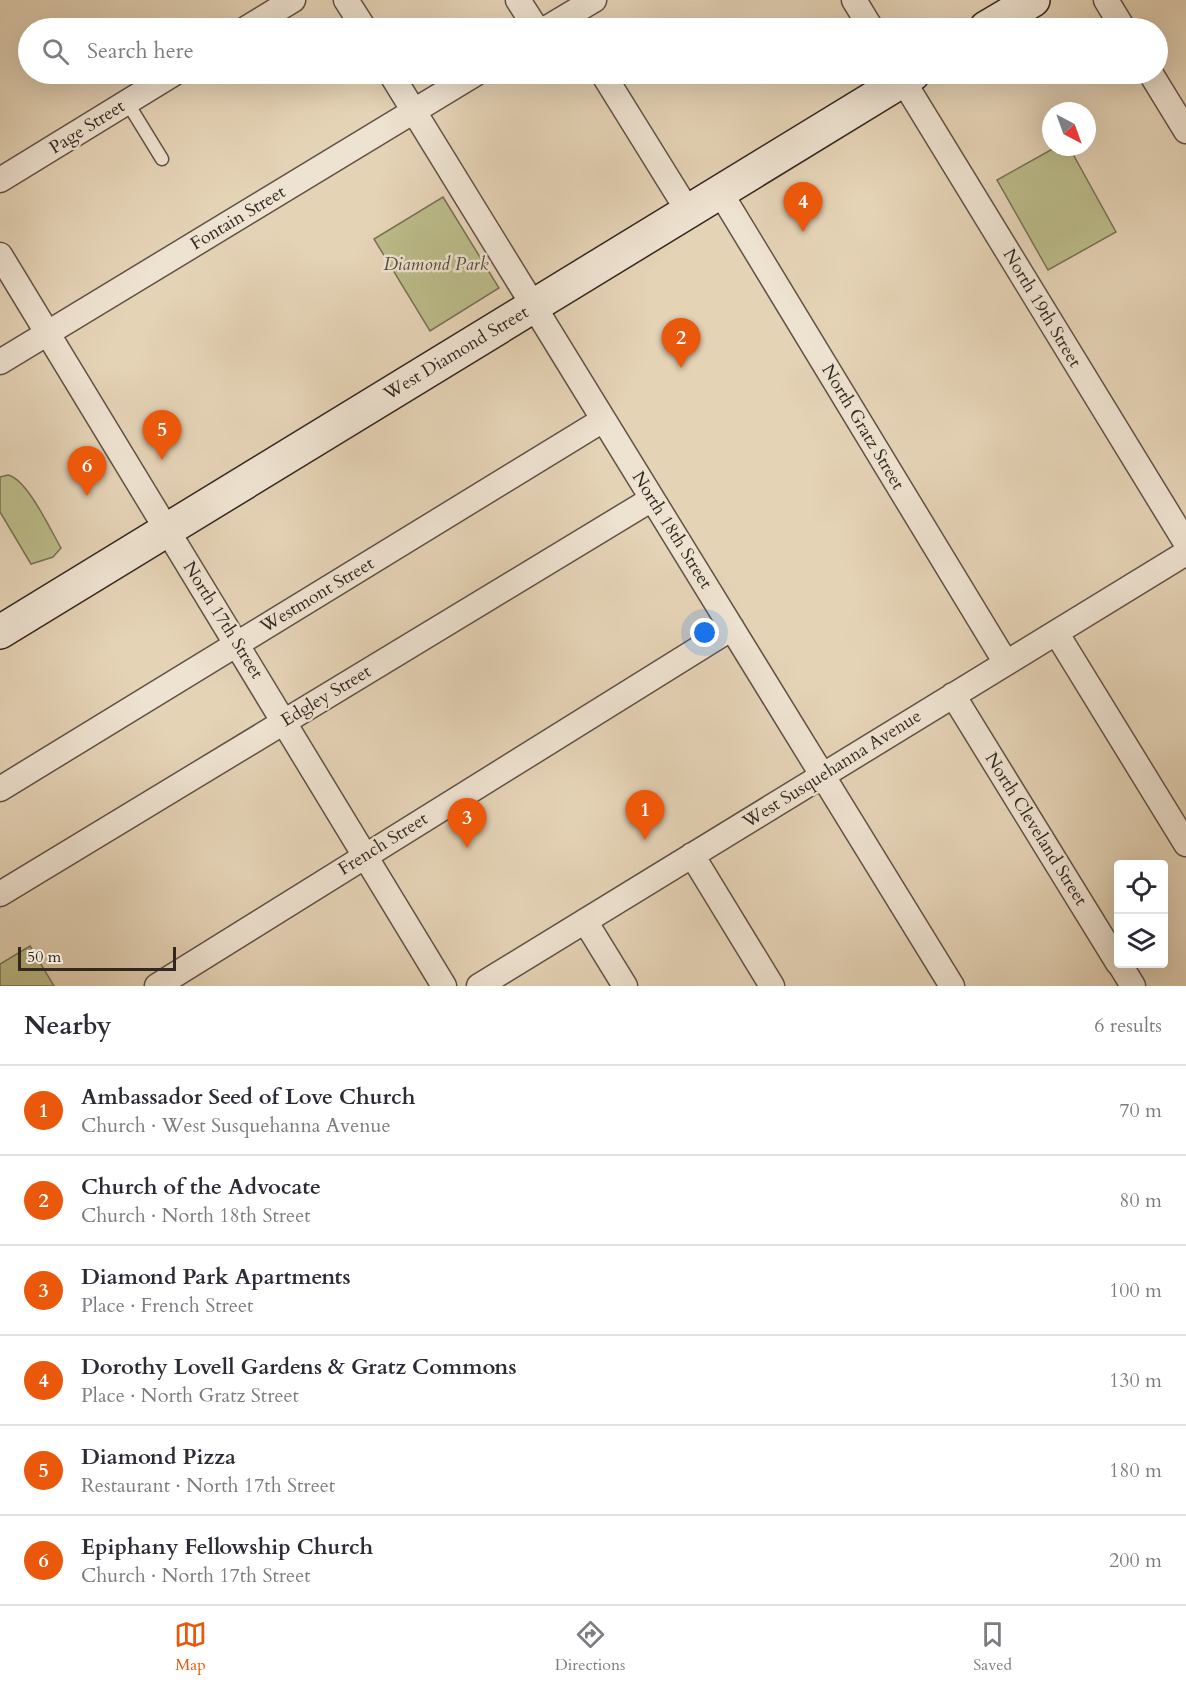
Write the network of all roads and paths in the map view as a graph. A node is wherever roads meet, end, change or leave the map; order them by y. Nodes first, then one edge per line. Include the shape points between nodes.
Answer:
1 (346, 0) edge
2 (518, 0) edge
3 (594, 0) edge
4 (854, 0) edge
5 (1033, 0) edge
6 (1106, 0) edge
7 (282, 3) edge
8 (261, 18) edge
9 (358, 18) edge
10 (530, 18) edge
11 (572, 18) edge
12 (865, 18) edge
13 (1003, 18) edge
14 (1118, 18) edge
15 (157, 84) edge
16 (398, 84) edge
17 (459, 84) edge
18 (609, 84) edge
19 (892, 84) edge
20 (910, 84) edge
21 (1157, 84) edge
22 (127, 102) junction
23 (415, 112) junction
24 (1186, 131) edge
25 (162, 159) dead end
26 (0, 180) edge
27 (720, 192) junction
28 (688, 211) junction
29 (0, 255) edge
30 (533, 306) junction
31 (47, 333) junction
32 (0, 362) edge
33 (603, 420) junction
34 (652, 499) junction
35 (167, 530) junction
36 (1186, 543) edge
37 (1186, 553) edge
38 (732, 628) junction
39 (0, 632) edge
40 (1058, 634) junction
41 (237, 644) junction
42 (1006, 663) junction
43 (953, 695) junction
44 (285, 721) junction
45 (822, 776) junction
46 (0, 789) edge
47 (1186, 844) edge
48 (365, 854) junction
49 (692, 855) junction
50 (0, 894) edge
51 (585, 921) junction
52 (1114, 955) edge
53 (1122, 968) edge
54 (157, 986) edge
55 (444, 986) edge
56 (479, 986) edge
57 (625, 986) edge
58 (772, 986) edge
59 (952, 986) edge
60 (1133, 986) edge

1 - 9 street
2 - 10 street
3 - 11 street
4 - 12 street
5 - 13 main road
6 - 14 street
7 - 8 street
15 - 22 street, Page Street
16 - 23 street, North 18th Street
17 - 23 street, Fontain Street
18 - 28 street
19 - 27 main road, West Diamond Street
20 - 36 street, North 19th Street
21 - 24 street
22 - 25 lane
22 - 26 street, Page Street
23 - 30 street, North 18th Street
23 - 31 street, Fontain Street
27 - 28 main road, West Diamond Street
27 - 42 street, North Gratz Street
28 - 30 main road, West Diamond Street
29 - 31 street, North 17th Street
30 - 33 street, North 18th Street
30 - 35 main road, West Diamond Street
31 - 32 street, Fontain Street
31 - 35 street, North 17th Street
33 - 34 street, North 18th Street
33 - 41 street, Westmont Street
34 - 38 street, North 18th Street
34 - 44 street, Edgley Street
35 - 39 main road, West Diamond Street
35 - 41 street, North 17th Street
37 - 40 street, West Susquehanna Avenue
38 - 45 street, North 18th Street
38 - 48 street, French Street
40 - 42 street, West Susquehanna Avenue
40 - 47 street
41 - 44 street, North 17th Street
41 - 46 street, Westmont Street
42 - 43 street, West Susquehanna Avenue
43 - 45 street, West Susquehanna Avenue
43 - 52 street, North Cleveland Street
44 - 48 street, North 17th Street
44 - 50 street, Edgley Street
45 - 49 street, West Susquehanna Avenue
45 - 59 street, North 18th Street
48 - 54 street, French Street
48 - 55 street, North 17th Street
49 - 51 street, West Susquehanna Avenue
49 - 58 street
51 - 56 street, West Susquehanna Avenue
51 - 57 street
53 - 60 street, North Cleveland Street

